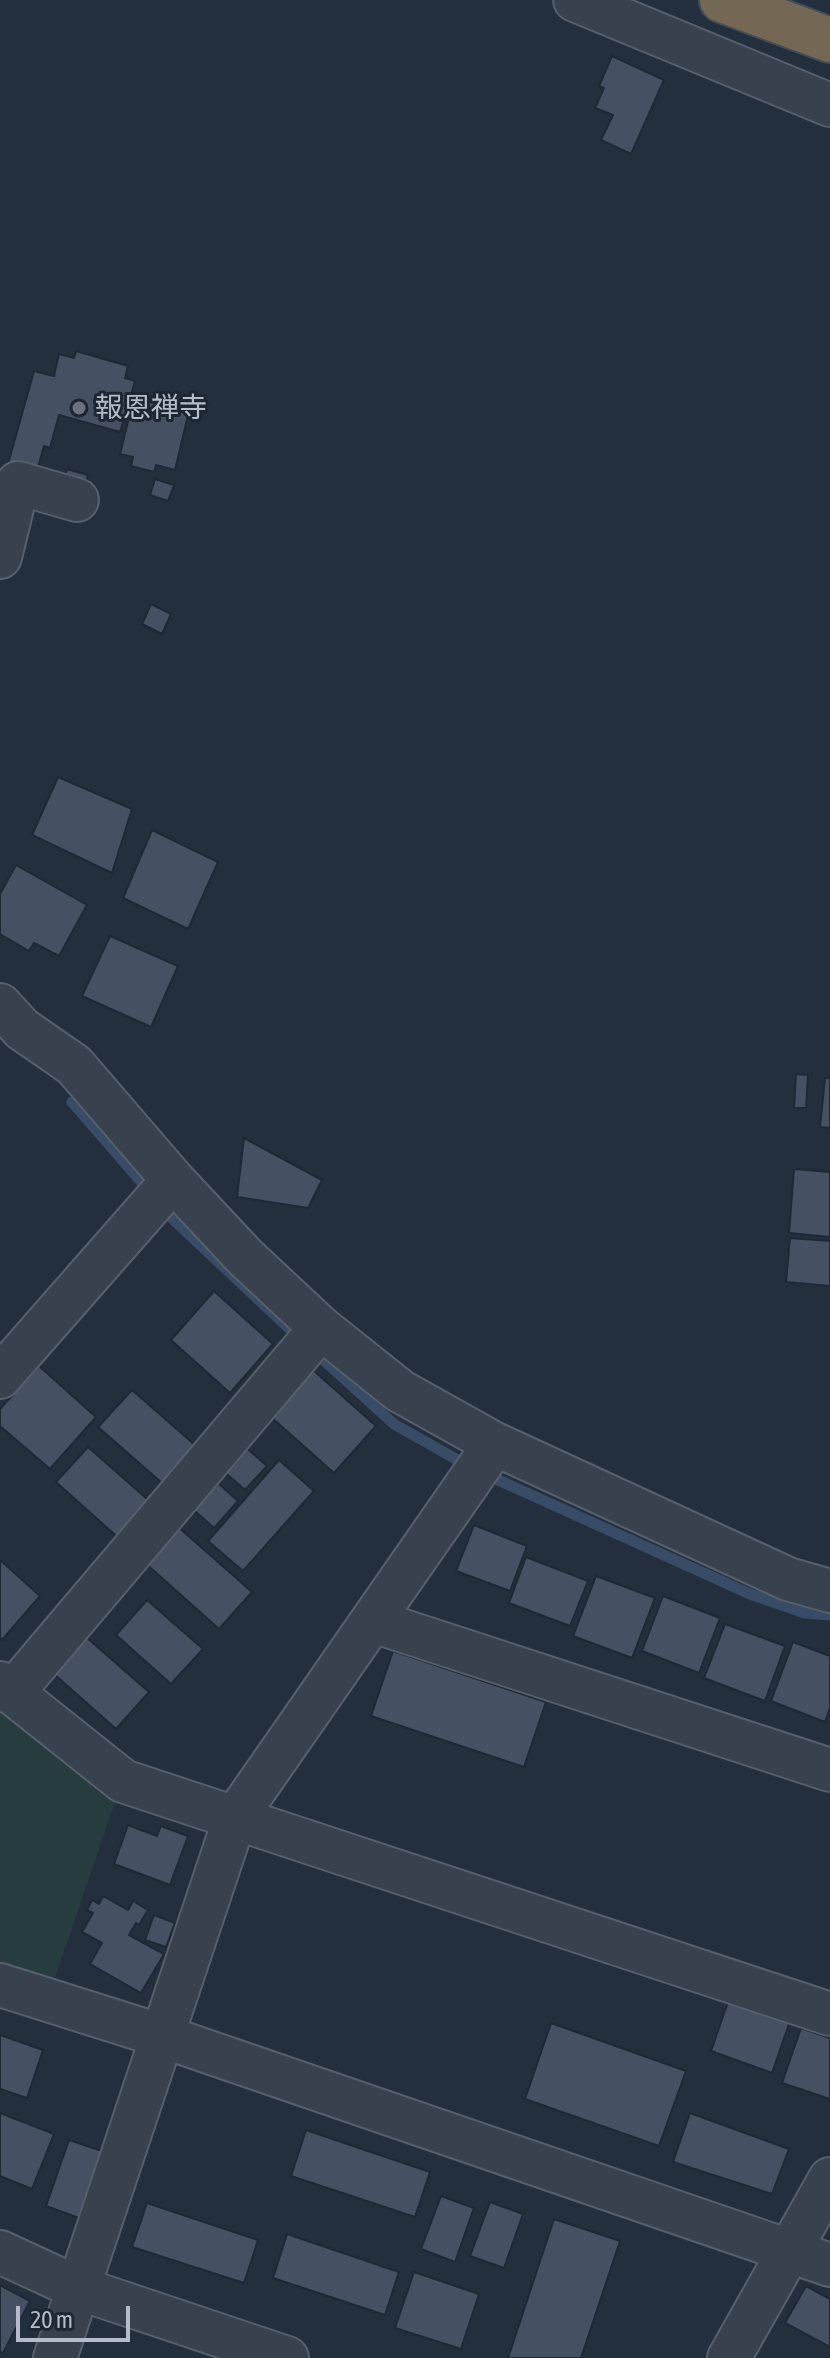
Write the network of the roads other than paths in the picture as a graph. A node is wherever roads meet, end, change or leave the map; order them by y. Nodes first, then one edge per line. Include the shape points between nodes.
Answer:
1 (575, 0) edge
2 (722, 0) edge
3 (830, 40) edge
4 (830, 105) edge
5 (77, 500) dead end
6 (0, 557) edge
7 (0, 1005) edge
8 (161, 1195) junction
9 (312, 1339) junction
10 (0, 1377) edge
11 (483, 1463) junction
12 (830, 1591) edge
13 (373, 1621) junction
14 (6, 1688) edge
15 (830, 1770) edge
16 (235, 1818) junction
17 (0, 1985) edge
18 (830, 2014) edge
19 (162, 2036) junction
20 (830, 2179) edge
21 (0, 2252) edge
22 (790, 2252) junction
23 (830, 2265) edge
24 (78, 2288) junction
25 (55, 2358) edge
26 (287, 2358) edge
27 (729, 2358) edge

1 - 4 street
2 - 3 highway
5 - 6 street via 18,483
7 - 8 street via 22,1029 74,1065
8 - 9 street via 245,1257
8 - 10 street
9 - 11 street via 400,1391
9 - 14 street
11 - 12 street
11 - 13 street
13 - 15 street
13 - 16 street
14 - 16 street via 123,1781
16 - 18 street
16 - 19 street
17 - 19 street
19 - 22 street
19 - 24 street
20 - 22 street
21 - 24 street
22 - 23 street
22 - 27 street
24 - 25 street
24 - 26 street

